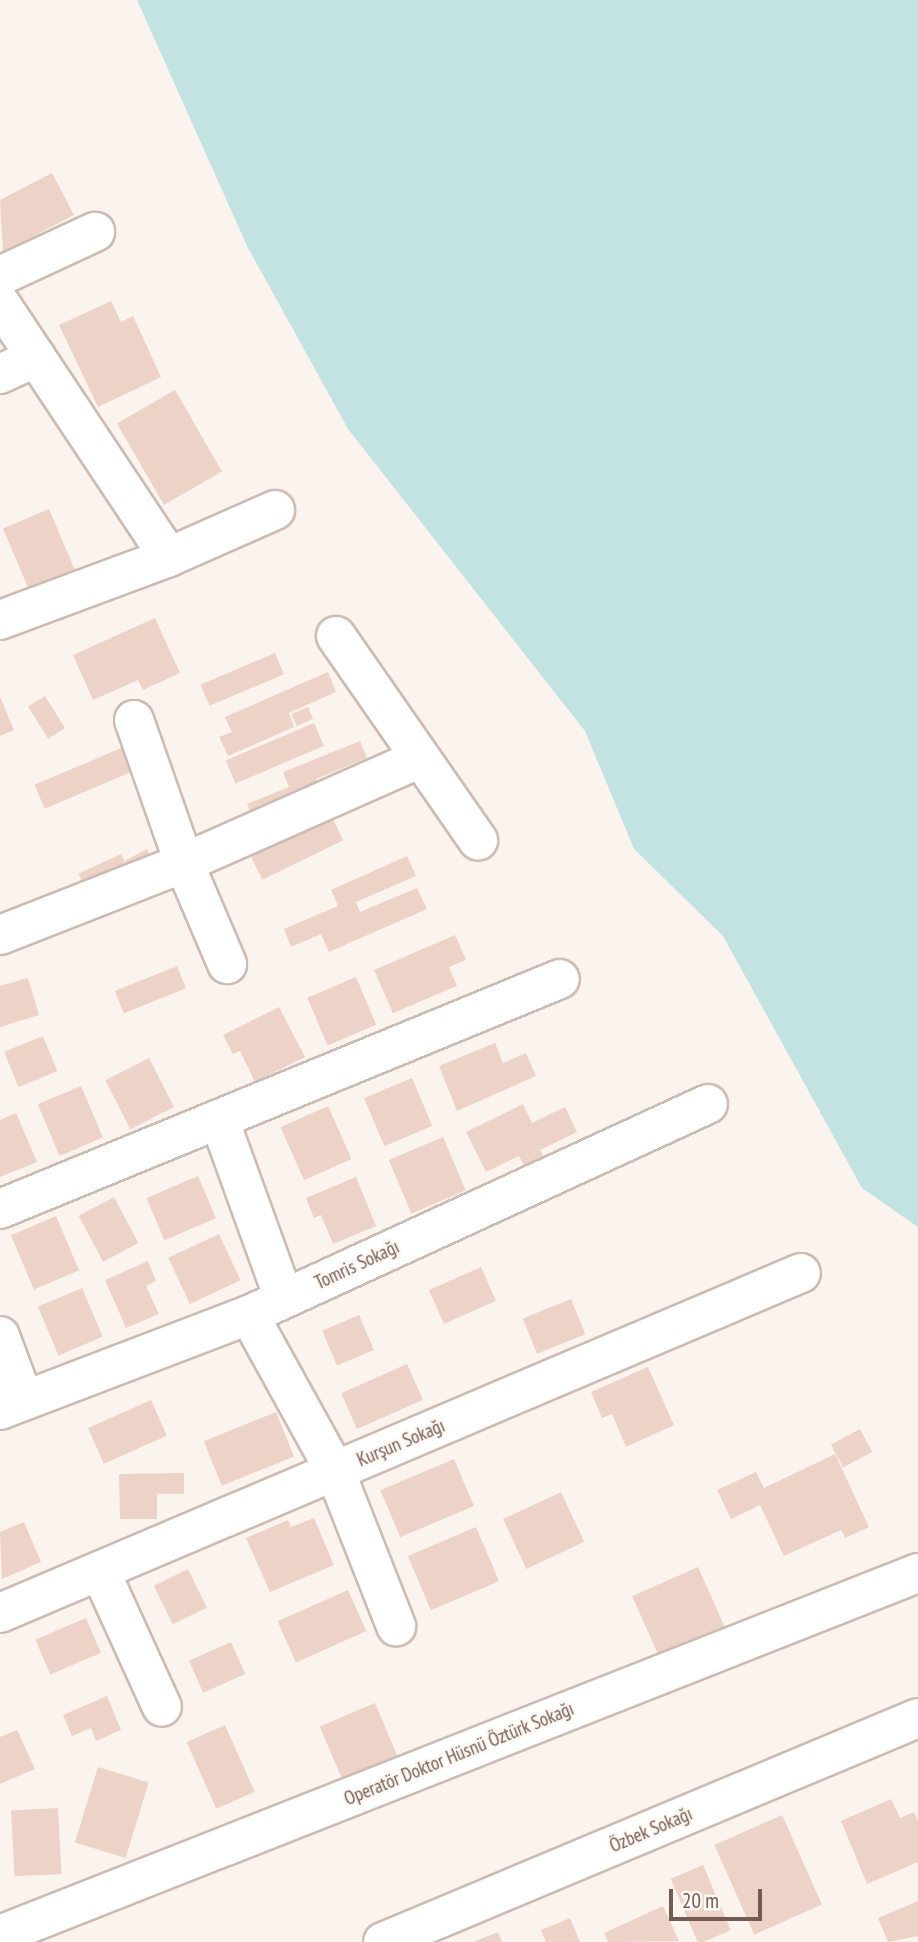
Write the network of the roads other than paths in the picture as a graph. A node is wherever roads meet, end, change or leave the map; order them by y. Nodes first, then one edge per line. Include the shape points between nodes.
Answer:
1 (95, 232) dead end
2 (0, 276) edge
3 (0, 303) edge
4 (36, 357) junction
5 (0, 374) edge
6 (275, 510) dead end
7 (169, 557) junction
8 (0, 620) edge
9 (336, 635) dead end
10 (134, 720) dead end
11 (419, 759) junction
12 (478, 840) dead end
13 (184, 863) junction
14 (0, 935) edge
15 (227, 964) dead end
16 (560, 979) dead end
17 (708, 1104) dead end
18 (219, 1119) junction
19 (0, 1209) edge
20 (802, 1273) dead end
21 (284, 1299) junction
22 (249, 1315) junction
23 (0, 1336) edge
24 (12, 1406) edge
25 (335, 1471) junction
26 (100, 1571) junction
27 (918, 1573) edge
28 (0, 1614) edge
29 (396, 1626) dead end
30 (162, 1707) dead end
31 (918, 1718) edge
32 (0, 1935) edge
33 (383, 1942) edge

1 - 2 street
3 - 4 street
4 - 5 street
4 - 7 street
6 - 7 street
7 - 8 street
9 - 11 street
10 - 13 street
11 - 12 street
11 - 13 street
13 - 14 street
13 - 15 street
16 - 18 street
17 - 21 street, Tomris Sokağı
18 - 19 street
18 - 21 street
20 - 25 street, Kurşun Sokağı
21 - 22 street, Tomris Sokağı
22 - 24 street, Tomris Sokağı
22 - 25 street
23 - 24 street
25 - 26 street, Kurşun Sokağı
25 - 29 street
26 - 28 street, Kurşun Sokağı
26 - 30 street
27 - 32 street, Operatör Doktor Hüsnü Öztürk Sokağı
31 - 33 street, Özbek Sokağı

